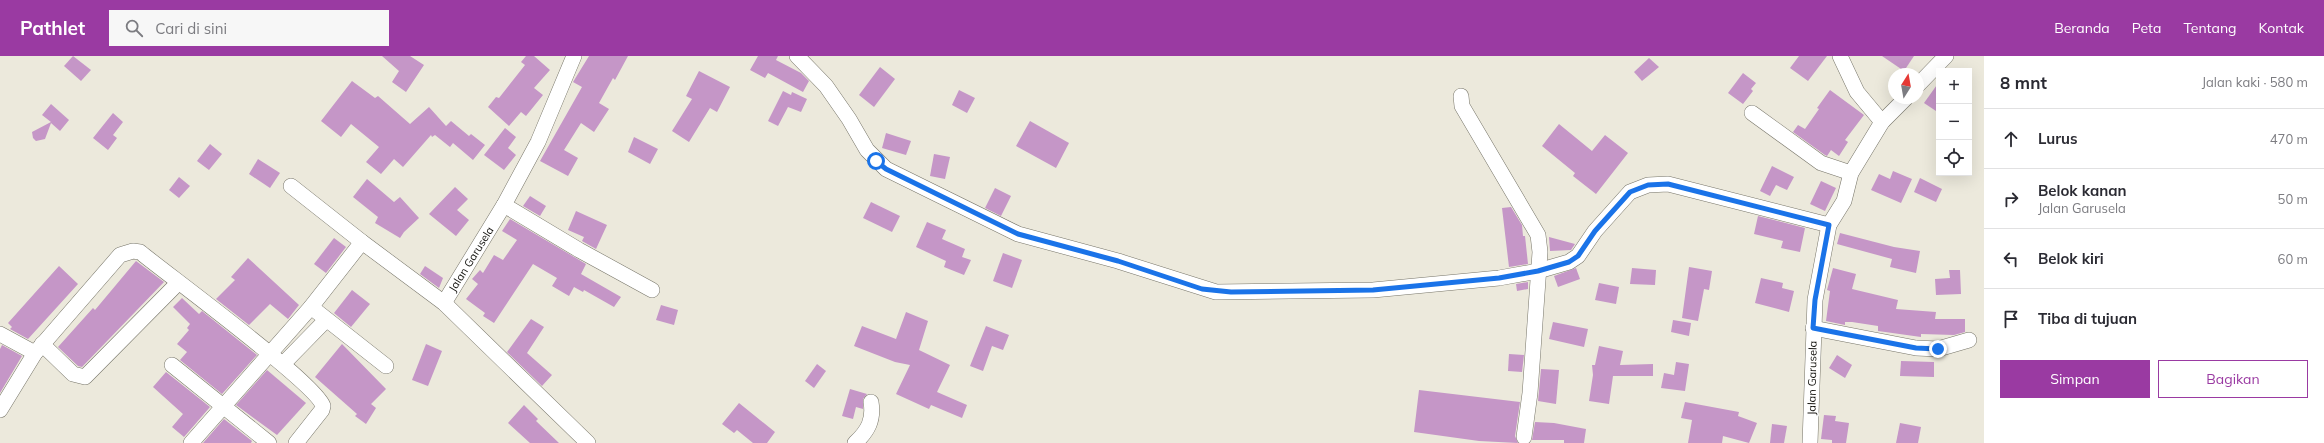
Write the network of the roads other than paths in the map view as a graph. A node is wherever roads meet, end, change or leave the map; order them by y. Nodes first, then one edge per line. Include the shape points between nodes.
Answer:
1 (574, 56) edge
2 (797, 56) edge
3 (1840, 56) edge
4 (1946, 56) edge
5 (1924, 79) edge
6 (1461, 96) dead end
7 (1900, 104) edge
8 (1752, 113) dead end
9 (1882, 122) junction
10 (1851, 172) junction
11 (291, 186) dead end
12 (504, 205) junction
13 (1829, 225) junction
14 (362, 242) junction
15 (1538, 271) junction
16 (178, 283) junction
17 (652, 290) dead end
18 (444, 303) junction
19 (311, 307) junction
20 (326, 320) junction
21 (1813, 328) junction
22 (0, 334) edge
23 (1969, 340) dead end
24 (38, 348) junction
25 (269, 354) junction
26 (283, 364) junction
27 (172, 365) dead end
28 (386, 366) dead end
29 (871, 402) dead end
30 (224, 406) junction
31 (0, 410) edge
32 (1524, 437) dead end
33 (191, 443) edge
34 (269, 443) edge
35 (296, 443) edge
36 (588, 443) edge
37 (855, 443) edge
38 (1810, 443) edge

1 - 12 street, Jalan Garusela via 538,142
2 - 15 street via 826,86 867,150 886,169 1018,234 1118,261 1202,289 1231,292 1373,290 1499,278
3 - 9 street via 1857,92
4 - 5 street
6 - 15 street via 1462,106 1538,235
7 - 9 street, Jalan Garusela
8 - 10 street via 1821,162
9 - 10 street, Jalan Garusela
10 - 13 street, Jalan Garusela via 1844,201
11 - 14 street
12 - 17 street
12 - 18 street, Jalan Garusela
13 - 15 street via 1668,184 1648,185 1630,192 1595,231 1578,256 1569,262
13 - 21 street, Jalan Garusela via 1815,300
14 - 18 street
14 - 19 street
15 - 32 street via 1530,393
16 - 24 street via 89,375 73,374
16 - 24 street via 140,252 120,255
16 - 25 street
18 - 36 street, Jalan Garusela
19 - 20 street
19 - 25 street
20 - 26 street
20 - 28 street
21 - 23 street via 1916,348 1938,349
21 - 38 street, Jalan Garusela
22 - 24 street
24 - 31 street
25 - 26 street
25 - 30 street
26 - 35 street via 324,406
27 - 30 street
29 - 37 street via 874,414 871,424
30 - 33 street
30 - 34 street

